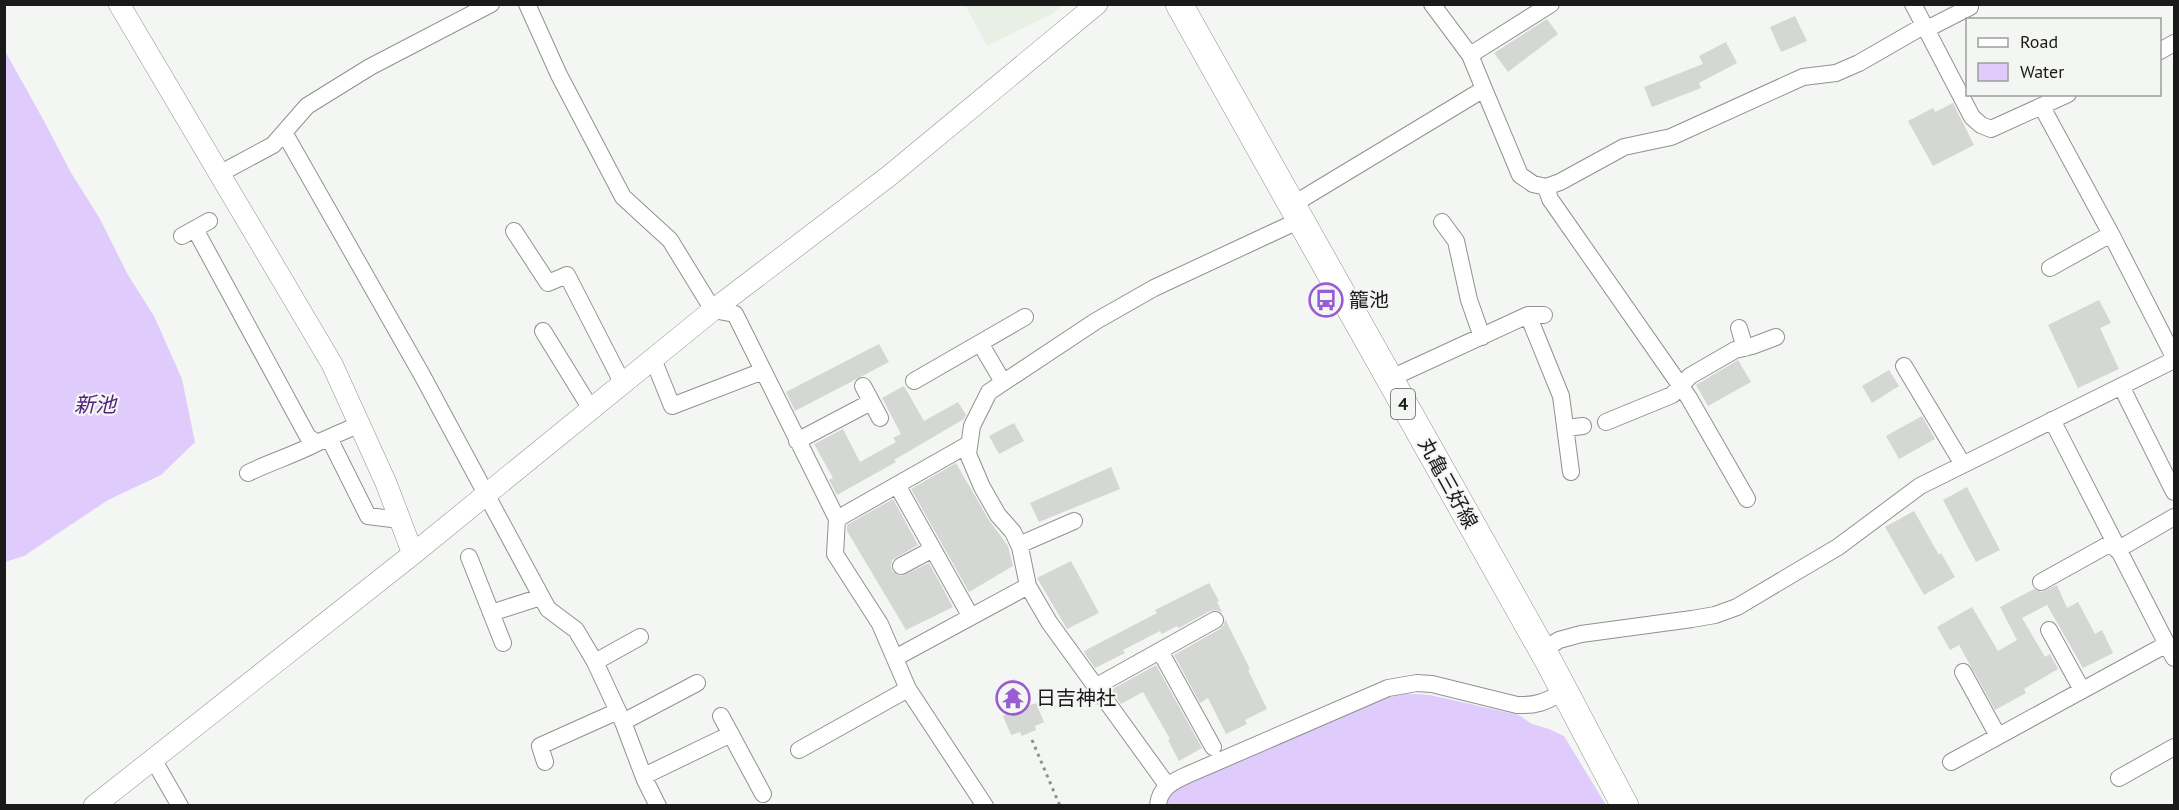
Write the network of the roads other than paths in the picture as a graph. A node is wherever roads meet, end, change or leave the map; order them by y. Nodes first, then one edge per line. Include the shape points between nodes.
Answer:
1 (119, 4) edge
2 (491, 4) edge
3 (527, 4) edge
4 (1097, 4) edge
5 (1179, 4) edge
6 (1432, 4) edge
7 (1551, 4) edge
8 (1913, 4) edge
9 (1970, 7) dead end
10 (1926, 27) junction
11 (2175, 43) edge
12 (2161, 50) edge
13 (1470, 55) junction
14 (1484, 89) junction
15 (2064, 96) edge
16 (2042, 107) junction
17 (285, 134) junction
18 (219, 174) junction
19 (1546, 187) junction
20 (1296, 212) junction
21 (1442, 222) dead end
22 (195, 229) dead end
23 (514, 231) dead end
24 (2111, 234) junction
25 (2050, 268) dead end
26 (713, 310) junction
27 (1025, 317) dead end
28 (1739, 328) dead end
29 (543, 331) dead end
30 (1482, 337) junction
31 (1776, 337) dead end
32 (980, 343) junction
33 (1744, 348) junction
34 (2175, 358) edge
35 (653, 359) junction
36 (1904, 366) dead end
37 (763, 371) junction
38 (1389, 379) junction
39 (914, 381) dead end
40 (1003, 382) junction
41 (623, 384) junction
42 (863, 386) dead end
43 (1680, 386) junction
44 (2121, 386) junction
45 (871, 402) junction
46 (591, 409) junction
47 (880, 418) dead end
48 (2052, 420) junction
49 (1606, 422) dead end
50 (360, 423) junction
51 (1583, 426) dead end
52 (1566, 428) junction
53 (323, 441) junction
54 (797, 441) junction
55 (969, 444) junction
56 (1962, 464) junction
57 (1571, 472) dead end
58 (248, 474) dead end
59 (897, 485) junction
60 (2175, 492) edge
61 (486, 495) junction
62 (1747, 500) dead end
63 (2175, 517) edge
64 (837, 519) junction
65 (400, 520) junction
66 (1074, 521) dead end
67 (1019, 545) junction
68 (2115, 546) junction
69 (933, 549) junction
70 (413, 554) junction
71 (469, 557) dead end
72 (901, 566) dead end
73 (2042, 582) dead end
74 (1028, 586) junction
75 (541, 597) junction
76 (491, 613) junction
77 (971, 616) junction
78 (1215, 620) dead end
79 (2049, 630) dead end
80 (640, 637) dead end
81 (503, 643) dead end
82 (1542, 650) junction
83 (1160, 651) junction
84 (2171, 651) edge
85 (895, 658) junction
86 (595, 662) junction
87 (1963, 672) dead end
88 (697, 682) dead end
89 (1095, 687) junction
90 (908, 689) junction
91 (2082, 690) junction
92 (1564, 692) junction
93 (721, 716) dead end
94 (621, 717) junction
95 (730, 734) junction
96 (1998, 736) junction
97 (1213, 747) dead end
98 (2175, 747) edge
99 (799, 750) dead end
100 (153, 759) junction
101 (545, 762) dead end
102 (1951, 762) dead end
103 (644, 776) junction
104 (2120, 778) dead end
105 (1167, 785) junction
106 (763, 794) dead end
107 (94, 806) edge
108 (180, 806) edge
109 (658, 806) edge
110 (985, 806) edge
111 (1158, 806) edge
112 (1626, 806) edge

1 - 18 street
2 - 17 street via 370,67 307,106
3 - 26 street via 623,197 670,240
4 - 26 street via 889,176
5 - 20 main road, 丸亀三好線 / 4
6 - 13 street
7 - 13 street
8 - 10 street
9 - 10 street
10 - 16 street via 1972,117 1980,125 1991,129
10 - 19 street via 1836,73 1803,77 1671,137 1624,147
11 - 12 street
13 - 14 street
14 - 19 street via 1520,175
14 - 20 street
15 - 16 street
16 - 24 street
17 - 18 street via 273,145
17 - 61 street
18 - 50 street via 332,364
19 - 43 street via 1550,199
20 - 38 main road, 丸亀三好線 / 4
20 - 40 street via 1096,321
21 - 30 street via 1456,241 1468,300
22 - 53 street via 308,437
23 - 41 street via 548,283 567,275
24 - 25 street
24 - 34 street
26 - 35 street
26 - 37 street via 735,314
27 - 32 street
28 - 33 street
29 - 46 street
30 - 38 street
30 - 52 street via 1536,315 1562,396
31 - 33 street
32 - 39 street
32 - 40 street
33 - 43 street via 1690,376
34 - 44 street
35 - 37 street via 672,405
35 - 41 street
36 - 56 street
37 - 54 street
38 - 82 main road, 丸亀三好線 / 4
40 - 55 street via 988,392 972,426
41 - 46 street
42 - 45 street
43 - 49 street via 1672,395
43 - 62 street via 1742,476
44 - 48 street
44 - 60 street
45 - 47 street
45 - 54 street
46 - 61 street
48 - 56 street
48 - 68 street
50 - 53 street
50 - 65 street
51 - 52 street
52 - 57 street
53 - 58 street
53 - 65 street via 368,516
54 - 64 street
55 - 59 street
55 - 67 street via 968,454 982,487
56 - 82 street via 1920,486 1838,548 1737,607 1692,619 1581,634
59 - 64 street
59 - 69 street
61 - 70 street
61 - 75 street
63 - 68 street
64 - 85 street via 835,554 880,624
65 - 70 street
66 - 67 street
67 - 74 street
68 - 73 street
68 - 84 street
69 - 72 street
69 - 77 street
70 - 100 street
71 - 76 street
74 - 77 street
74 - 89 street
75 - 76 street
75 - 86 street via 548,609 576,630
76 - 81 street
77 - 85 street
78 - 83 street
79 - 91 street
80 - 86 street
82 - 92 main road, 丸亀三好線 / 4
83 - 89 street
83 - 97 street
84 - 91 street
85 - 90 street
86 - 94 street
87 - 96 street
88 - 94 street
89 - 105 street
90 - 99 street via 850,712
90 - 110 street
91 - 96 street
92 - 105 street via 1530,706 1432,684 1400,684
92 - 112 main road, 丸亀三好線 / 4
93 - 95 street
94 - 101 street via 540,746
94 - 103 street
95 - 103 street
95 - 106 street
96 - 102 street
98 - 104 street
100 - 107 street
100 - 108 street
103 - 109 street
105 - 111 street via 1158,796

